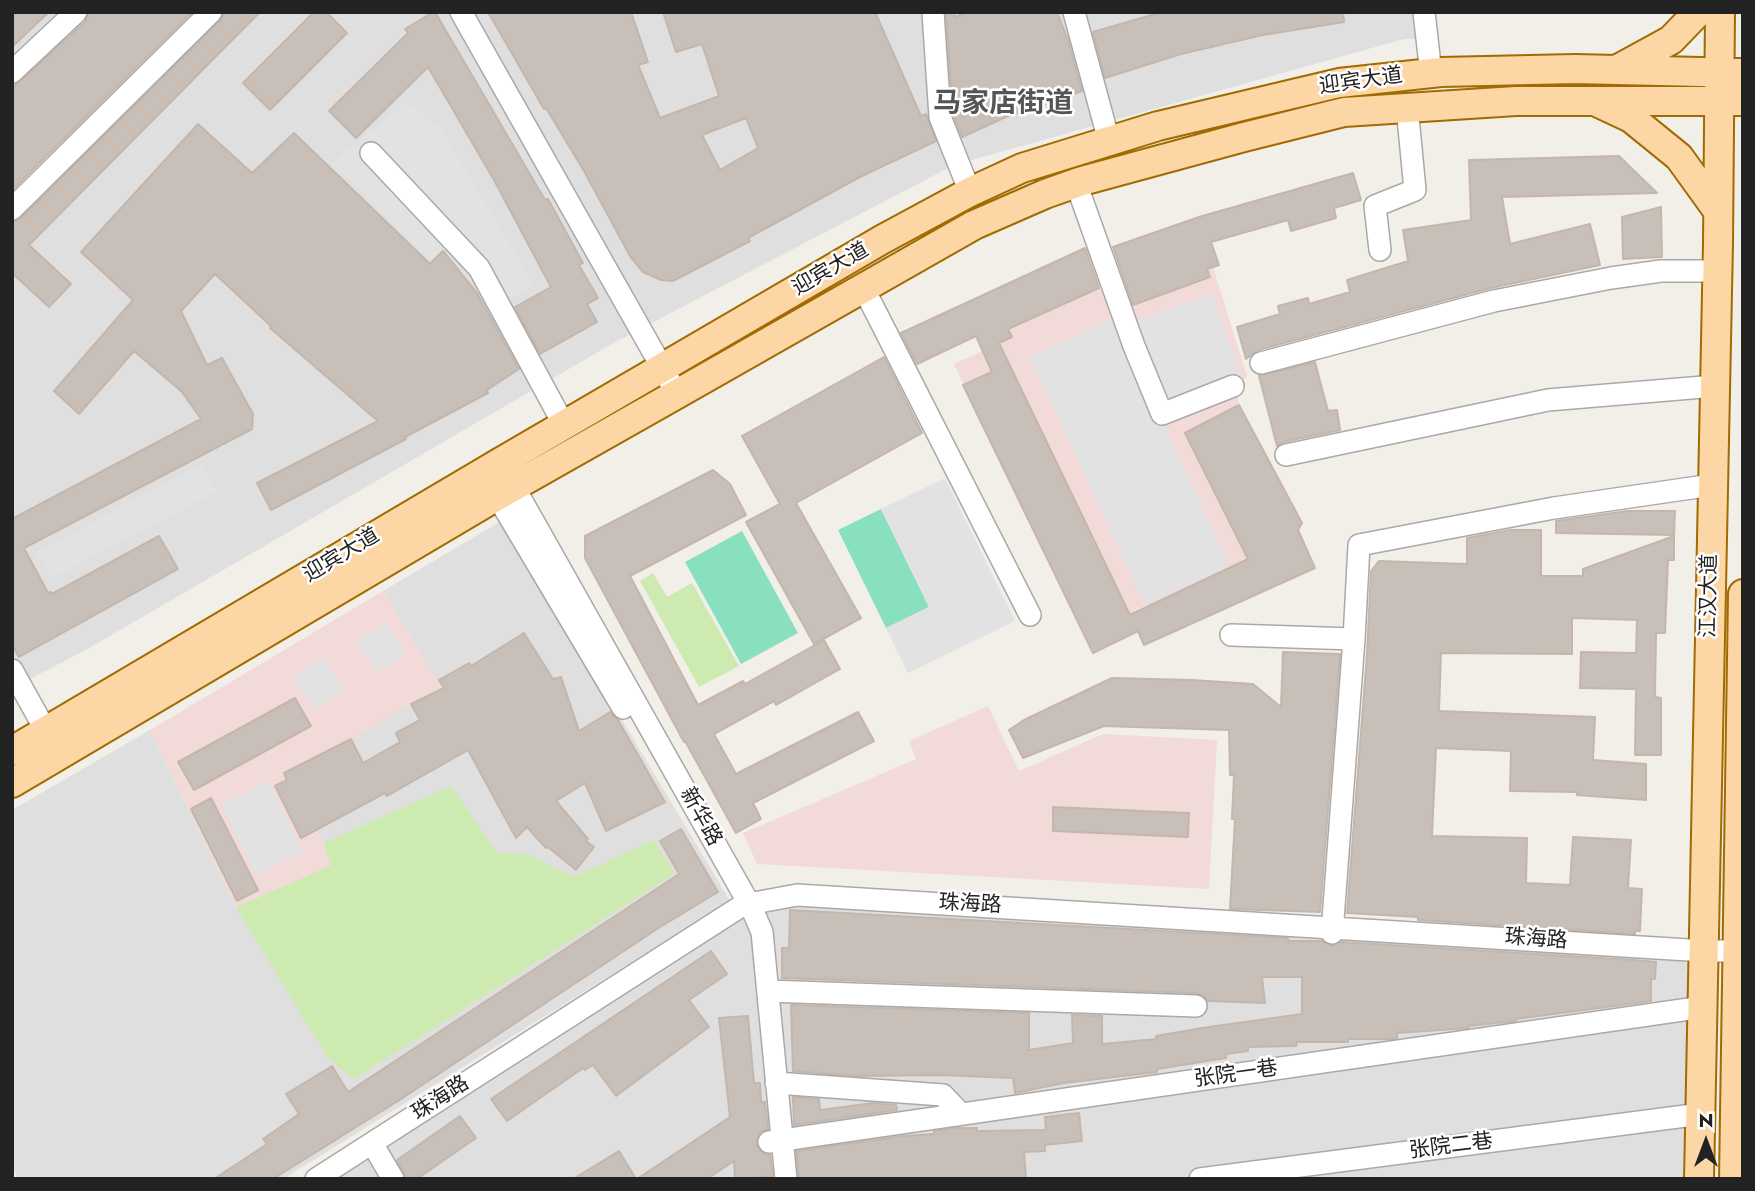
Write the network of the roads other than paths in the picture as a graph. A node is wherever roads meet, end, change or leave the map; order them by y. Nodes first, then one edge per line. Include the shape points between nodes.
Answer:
1 (76, 12) edge
2 (211, 12) edge
3 (461, 12) edge
4 (933, 12) edge
5 (1073, 12) edge
6 (1424, 12) edge
7 (1698, 12) edge
8 (1720, 12) edge
9 (1616, 70) junction
10 (12, 72) edge
11 (1731, 72) edge
12 (1431, 74) junction
13 (1594, 100) junction
14 (1731, 101) edge
15 (1407, 107) junction
16 (1109, 141) junction
17 (371, 153) dead end
18 (1076, 183) junction
19 (970, 192) junction
20 (12, 209) edge
21 (1718, 211) junction
22 (1380, 250) dead end
23 (1717, 271) junction
24 (863, 288) junction
25 (1261, 363) dead end
26 (662, 368) junction
27 (1233, 386) dead end
28 (1715, 386) junction
29 (677, 394) junction
30 (564, 425) junction
31 (1286, 455) dead end
32 (1712, 485) junction
33 (506, 492) junction
34 (1743, 596) edge
35 (1710, 598) junction
36 (1030, 615) dead end
37 (1231, 635) dead end
38 (1354, 639) junction
39 (1709, 645) junction
40 (1742, 645) edge
41 (12, 670) edge
42 (1708, 683) junction
43 (1741, 684) junction
44 (46, 731) junction
45 (12, 751) edge
46 (12, 783) edge
47 (746, 908) junction
48 (1333, 930) junction
49 (1741, 951) edge
50 (1705, 955) junction
51 (768, 991) junction
52 (1196, 1006) dead end
53 (1703, 1011) junction
54 (776, 1083) junction
55 (961, 1114) junction
56 (1701, 1118) junction
57 (776, 1144) junction
58 (376, 1150) junction
59 (316, 1179) edge
60 (329, 1179) edge
61 (393, 1179) edge
62 (772, 1179) edge
63 (786, 1179) edge
64 (1200, 1179) edge
65 (1249, 1179) edge
66 (1699, 1179) edge
67 (1734, 1179) edge

1 - 10 street
2 - 20 street
3 - 26 street
4 - 19 street via 940,117
5 - 16 street
6 - 12 street
7 - 9 main road via 1671,40
8 - 11 main road, 江汉大道
9 - 11 main road, 迎宾大道
9 - 12 main road, 迎宾大道
11 - 14 main road, 江汉大道
12 - 16 main road, 迎宾大道 via 1339,83
13 - 14 main road, 迎宾大道
13 - 15 main road, 迎宾大道
13 - 21 main road via 1631,118 1679,157
14 - 21 main road, 江汉大道
15 - 18 main road, 迎宾大道 via 1344,113
15 - 22 street via 1415,190 1376,205
16 - 19 main road, 迎宾大道 via 1022,168
17 - 30 street via 479,268
18 - 24 main road, 迎宾大道 via 974,225
18 - 27 street via 1162,414
19 - 26 main road, 迎宾大道
21 - 23 main road, 江汉大道
23 - 25 street via 1623,276 1494,301
23 - 28 main road, 江汉大道
24 - 29 main road, 迎宾大道
24 - 36 street
26 - 29 street
26 - 30 main road, 迎宾大道
28 - 31 street via 1548,400
28 - 32 main road, 江汉大道
29 - 33 main road, 迎宾大道
30 - 44 main road, 迎宾大道
32 - 35 main road, 江汉大道
32 - 38 street via 1554,508 1359,545
33 - 46 main road, 迎宾大道
33 - 47 street, 新华路
34 - 35 main road via 1735,608 1721,610
34 - 40 main road, 江汉大道
35 - 39 main road, 江汉大道
37 - 38 street
38 - 48 street
39 - 40 street
39 - 42 main road, 江汉大道
40 - 43 main road, 江汉大道
41 - 44 street
42 - 43 main road via 1715,672 1730,670
42 - 50 main road, 江汉大道
43 - 49 main road, 江汉大道
44 - 45 main road, 迎宾大道
47 - 48 street, 珠海路 via 797,895
47 - 51 street, 新华路 via 762,932
47 - 57 street, 新华路
47 - 58 street, 珠海路
47 - 59 street, 珠海路
48 - 50 street, 珠海路
49 - 50 street, 珠海路
49 - 67 main road, 江汉大道
50 - 53 main road, 江汉大道
51 - 52 street
51 - 54 street, 新华路
53 - 55 street, 张院一巷
53 - 56 main road, 江汉大道
53 - 57 street, 张院一巷
54 - 55 street via 943,1095
54 - 57 street, 新华路
55 - 57 street, 张院一巷
56 - 64 street, 张院二巷
56 - 65 street, 张院二巷
56 - 66 main road, 江汉大道
57 - 62 street, 新华路
57 - 63 street, 新华路
58 - 60 street, 珠海路
58 - 61 street

